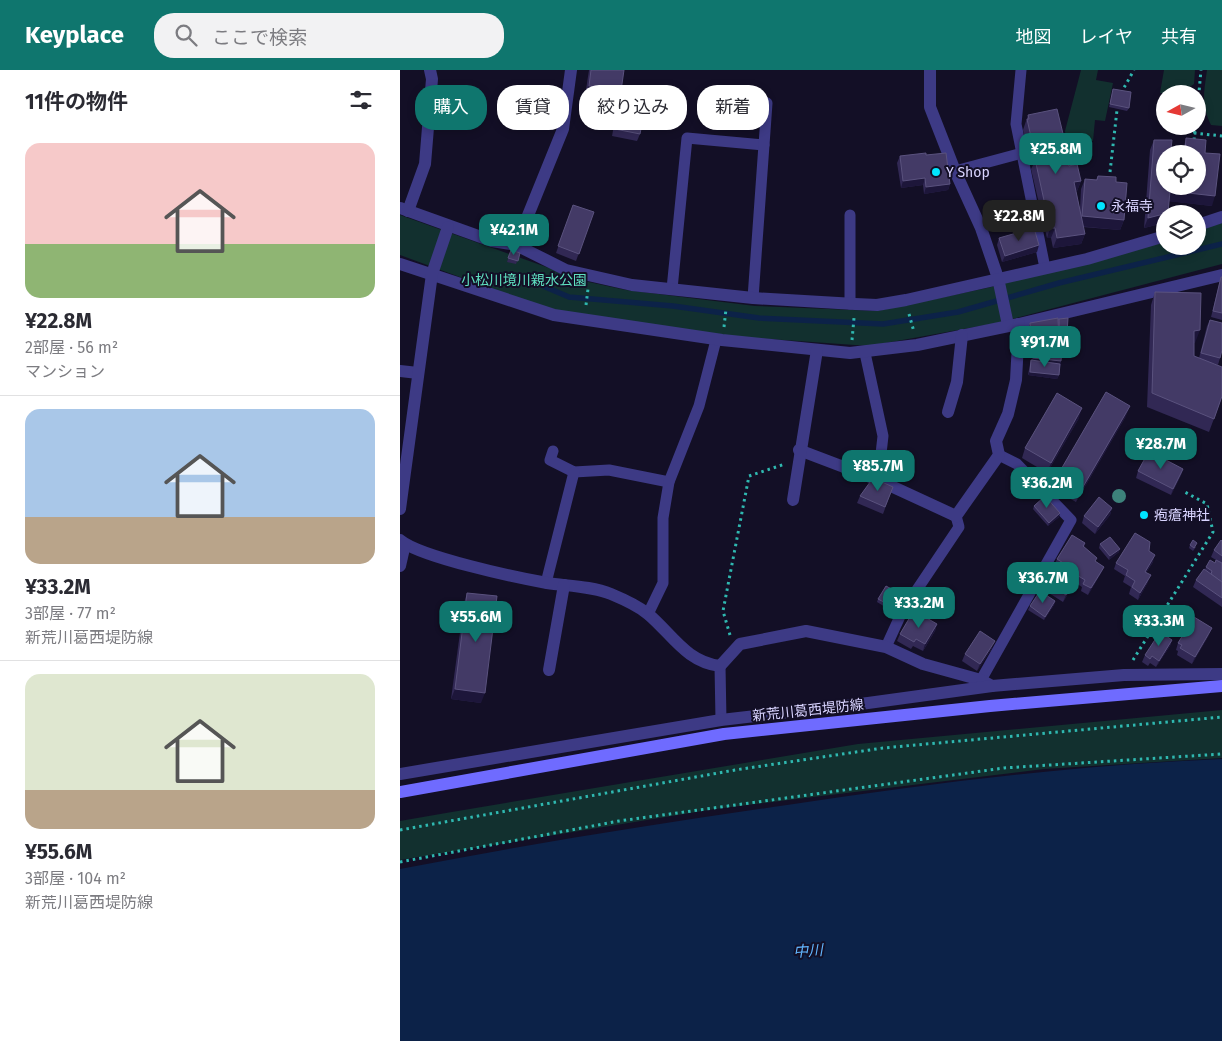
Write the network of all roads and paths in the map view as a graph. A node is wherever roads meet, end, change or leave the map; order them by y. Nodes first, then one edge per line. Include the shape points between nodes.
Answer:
1 (430, 70) edge
2 (571, 70) edge
3 (930, 70) edge
4 (1020, 70) edge
5 (1134, 70) edge
6 (1201, 70) edge
7 (1200, 85) edge
8 (1120, 94) edge
9 (1117, 110) edge
10 (765, 130) edge
11 (1206, 134) edge
12 (1194, 135) edge
13 (1222, 136) edge
14 (1194, 140) edge
15 (764, 145) junction
16 (1022, 153) junction
17 (955, 171) junction
18 (1110, 172) dead end
19 (404, 210) edge
20 (850, 214) dead end
21 (1222, 216) edge
22 (1206, 222) edge
23 (446, 233) junction
24 (1156, 239) edge
25 (516, 244) junction
26 (400, 264) edge
27 (1045, 268) junction
28 (434, 271) junction
29 (1222, 275) edge
30 (590, 276) junction
31 (998, 278) junction
32 (672, 289) junction
33 (728, 296) junction
34 (753, 298) junction
35 (906, 300) junction
36 (853, 304) junction
37 (583, 320) junction
38 (1011, 321) junction
39 (962, 335) junction
40 (719, 340) junction
41 (918, 345) junction
42 (816, 350) junction
43 (865, 352) junction
44 (850, 353) junction
45 (400, 371) edge
46 (418, 372) junction
47 (948, 412) dead end
48 (553, 451) dead end
49 (404, 453) edge
50 (799, 454) junction
51 (999, 455) junction
52 (574, 472) junction
53 (878, 480) junction
54 (669, 482) junction
55 (1183, 491) dead end
56 (793, 500) dead end
57 (400, 509) edge
58 (956, 516) junction
59 (402, 542) edge
60 (400, 566) edge
61 (546, 582) junction
62 (564, 585) junction
63 (648, 614) junction
64 (886, 646) junction
65 (734, 650) junction
66 (720, 666) junction
67 (549, 670) dead end
68 (1222, 674) edge
69 (1124, 675) junction
70 (987, 683) junction
71 (1222, 686) edge
72 (1222, 717) edge
73 (721, 720) junction
74 (1222, 754) edge
75 (400, 774) edge
76 (400, 792) edge
77 (400, 830) edge
78 (400, 862) edge

1 - 19 street via 425,164
2 - 25 street via 562,130
3 - 17 street via 930,107
4 - 16 lane via 1016,124
5 - 8 path
6 - 7 path
9 - 18 path
10 - 15 lane
11 - 13 path
12 - 14 path
15 - 32 lane via 687,138
15 - 34 lane
16 - 17 lane
16 - 27 lane
17 - 31 street via 981,228
19 - 23 street
20 - 36 lane
21 - 22 street
23 - 25 street
23 - 28 street
24 - 27 street via 1087,260
25 - 30 street via 566,270
26 - 28 street
27 - 31 street
28 - 37 street via 554,316
28 - 46 street
29 - 38 street
30 - 32 street
30 - 37 path
31 - 35 street
31 - 38 street
32 - 33 street
33 - 34 street
33 - 40 path
34 - 36 street
35 - 36 street via 877,305
35 - 41 path
36 - 44 path
37 - 40 street
38 - 39 street
38 - 51 street via 1016,380 1008,414 996,441
39 - 41 street
39 - 47 street via 957,382
40 - 42 street
40 - 54 lane via 699,406
41 - 43 street
42 - 44 street
42 - 50 street
43 - 44 street
43 - 53 lane via 883,436
45 - 46 street
46 - 49 street
48 - 52 lane via 550,460
49 - 57 street
50 - 53 street
50 - 56 street
50 - 65 path via 748,476 723,611
51 - 58 street
51 - 70 lane via 1017,464 1071,520
52 - 54 lane via 609,470
52 - 61 lane
53 - 58 street
54 - 63 lane via 663,518 662,583
55 - 69 path via 1207,504 1213,532
58 - 64 lane via 959,527 902,612
59 - 60 street
59 - 61 street via 483,568
61 - 62 street
62 - 63 street via 609,593
62 - 67 street
63 - 66 street via 684,649 705,664
64 - 65 street via 806,631 740,644
64 - 70 street via 923,664
65 - 66 street
66 - 73 lane
68 - 69 street
69 - 70 street
70 - 73 street via 868,703
71 - 76 main road, 新荒川葛西堤防線 via 724,734
72 - 77 path via 883,748 735,770
73 - 75 street
74 - 78 path via 1004,768 619,822

